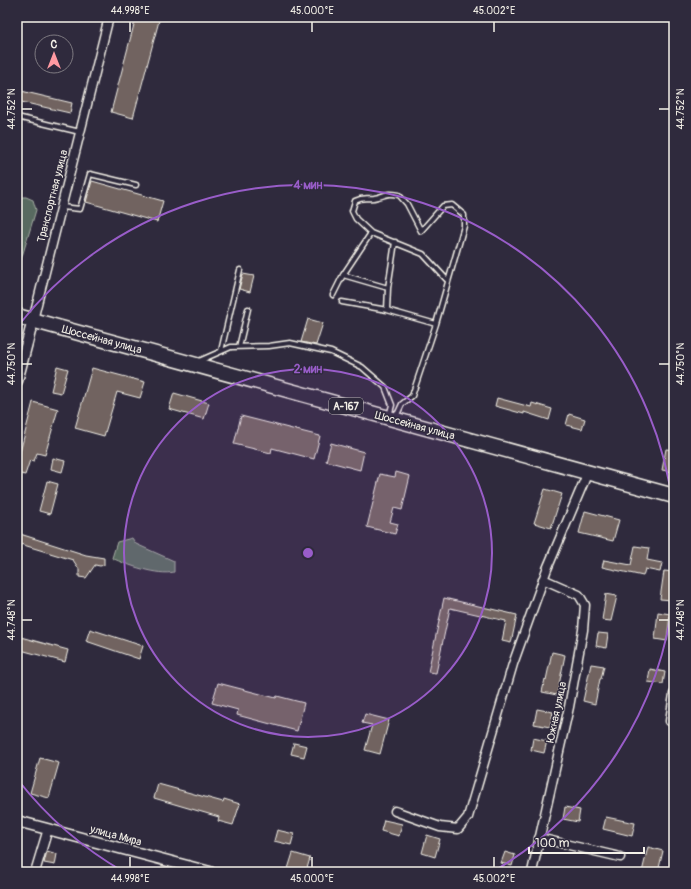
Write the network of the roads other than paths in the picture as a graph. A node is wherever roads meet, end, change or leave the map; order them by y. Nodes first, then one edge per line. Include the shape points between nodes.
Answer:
1 (109, 17) edge
2 (17, 117) edge
3 (80, 132) junction
4 (136, 185) dead end
5 (61, 206) junction
6 (371, 233) junction
7 (395, 242) junction
8 (240, 270) dead end
9 (342, 275) junction
10 (448, 281) junction
11 (388, 288) junction
12 (333, 294) dead end
13 (342, 302) dead end
14 (248, 309) dead end
15 (388, 310) junction
16 (17, 316) edge
17 (33, 320) junction
18 (436, 324) junction
19 (239, 347) junction
20 (221, 351) junction
21 (194, 364) junction
22 (17, 381) edge
23 (392, 419) junction
24 (588, 472) junction
25 (674, 496) edge
26 (543, 579) junction
27 (674, 694) edge
28 (672, 721) edge
29 (395, 812) dead end
30 (17, 822) edge
31 (48, 830) junction
32 (539, 838) junction
33 (620, 857) dead end
34 (186, 869) edge
35 (35, 872) edge
36 (210, 872) edge
37 (532, 872) edge

1 - 3 street, Транспортная улица
2 - 3 lane
3 - 5 street, Транспортная улица
4 - 5 lane via 90,174 80,209
5 - 17 street, Транспортная улица
6 - 7 lane
6 - 9 lane
6 - 10 lane via 356,219 352,211 355,201 361,198 374,198 388,193 399,195 407,204 420,231 443,206 452,205 464,215 464,226
7 - 10 lane via 423,254
7 - 11 lane
8 - 20 lane
9 - 11 lane
9 - 12 lane
10 - 18 lane
11 - 15 lane
13 - 15 lane
14 - 19 lane
15 - 18 lane
16 - 17 highway, Шоссейная улица / А-167
17 - 21 highway, Шоссейная улица / А-167
17 - 22 street, Транспортная улица
18 - 23 lane via 412,396 402,404
19 - 20 lane
19 - 23 lane via 290,342 331,352 362,367 385,387 392,405
20 - 21 lane
21 - 23 highway, Шоссейная улица / А-167
23 - 24 highway, Шоссейная улица / А-167
24 - 25 highway, Шоссейная улица / А-167
24 - 26 street
26 - 29 street via 513,664 468,817 458,829 440,827
26 - 32 street, Южная улица via 578,595 585,605 569,707
27 - 28 street
30 - 31 street, улица Мира
31 - 34 street, улица Мира
31 - 35 street
32 - 33 street
32 - 37 street, Южная улица
34 - 36 street, улица Мира

